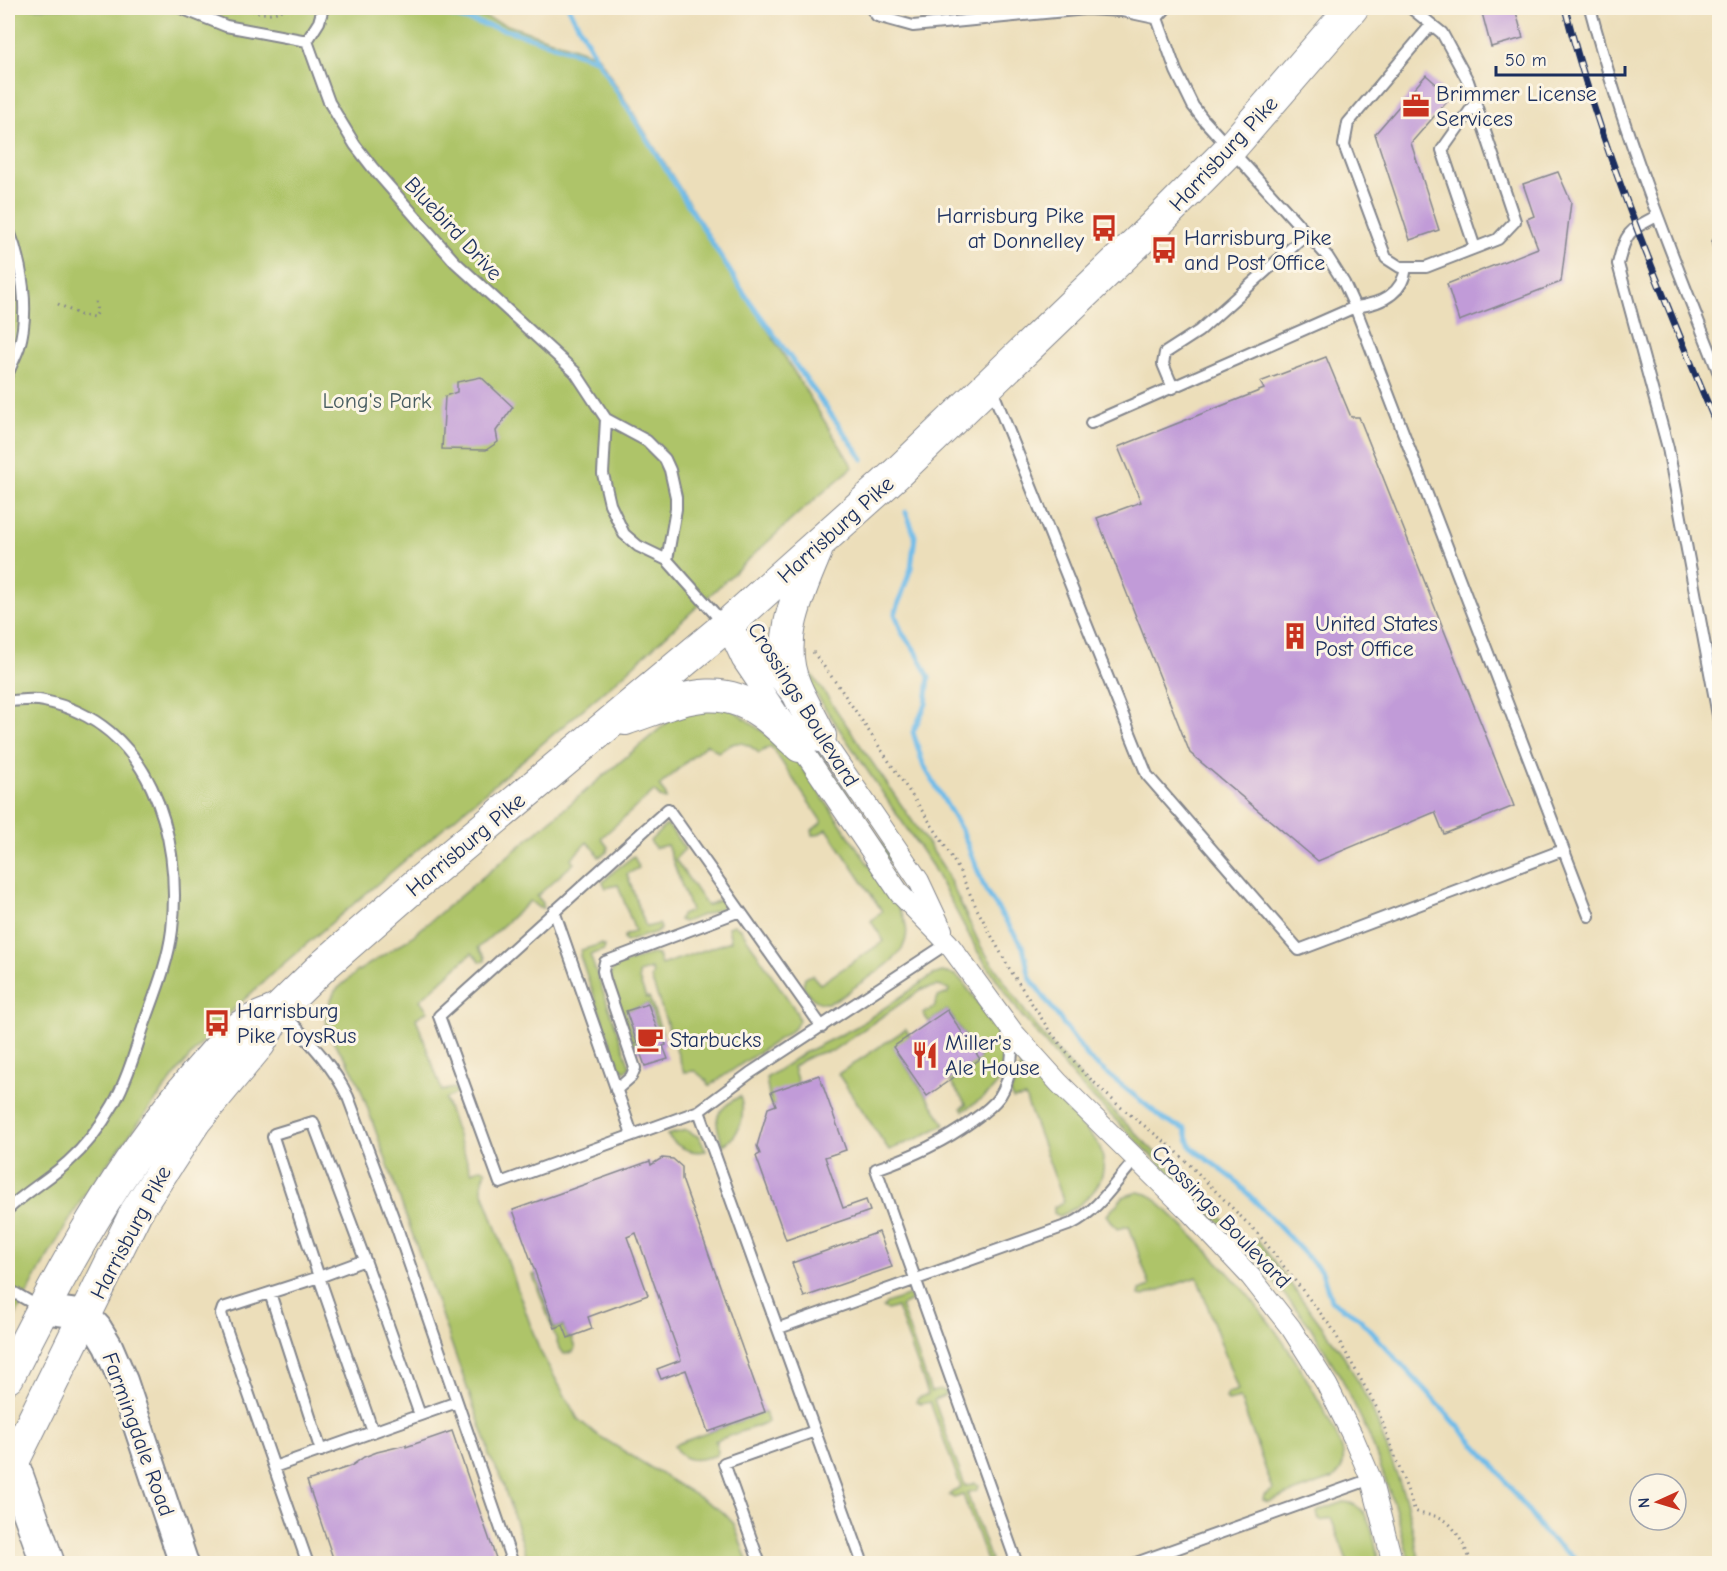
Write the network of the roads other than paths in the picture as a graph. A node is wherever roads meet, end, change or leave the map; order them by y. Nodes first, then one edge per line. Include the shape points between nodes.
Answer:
1 (181, 8) edge
2 (323, 8) edge
3 (872, 8) edge
4 (1144, 8) edge
5 (1166, 8) edge
6 (1352, 8) edge
7 (1413, 8) edge
8 (1590, 8) edge
9 (1157, 18) junction
10 (1431, 25) junction
11 (307, 41) junction
12 (1476, 102) junction
13 (1230, 149) junction
14 (1657, 216) junction
15 (8, 228) edge
16 (1307, 234) junction
17 (1719, 241) edge
18 (1475, 248) junction
19 (1719, 251) edge
20 (1406, 267) junction
21 (1355, 307) junction
22 (8, 373) edge
23 (1719, 376) edge
24 (990, 386) junction
25 (1173, 388) junction
26 (606, 419) junction
27 (1091, 423) dead end
28 (818, 545) junction
29 (667, 560) junction
30 (726, 626) junction
31 (8, 701) edge
32 (608, 725) junction
33 (1719, 726) edge
34 (810, 741) junction
35 (1563, 850) junction
36 (554, 910) junction
37 (740, 911) junction
38 (1589, 916) dead end
39 (948, 943) junction
40 (279, 1009) junction
41 (822, 1027) junction
42 (1013, 1032) junction
43 (616, 1090) junction
44 (699, 1111) junction
45 (632, 1134) junction
46 (1136, 1160) junction
47 (122, 1203) junction
48 (8, 1209) edge
49 (365, 1260) junction
50 (319, 1277) junction
51 (915, 1279) junction
52 (8, 1289) edge
53 (270, 1293) junction
54 (44, 1309) junction
55 (85, 1315) junction
56 (779, 1328) junction
57 (8, 1377) edge
58 (457, 1402) junction
59 (420, 1416) junction
60 (815, 1431) junction
61 (373, 1432) junction
62 (321, 1450) junction
63 (9, 1465) edge
64 (274, 1467) junction
65 (1371, 1479) junction
66 (48, 1563) edge
67 (184, 1563) edge
68 (308, 1563) edge
69 (513, 1563) edge
70 (760, 1563) edge
71 (863, 1563) edge
72 (1017, 1563) edge
73 (1133, 1563) edge
74 (1393, 1563) edge

1 - 11 lane via 226,26
2 - 11 lane
3 - 9 lane via 877,16 913,26 1086,9
4 - 9 lane
5 - 9 lane
6 - 13 main road, Harrisburg Pike
7 - 10 lane
8 - 14 lane
9 - 13 lane via 1184,89 1203,119
10 - 12 lane via 1442,33
10 - 20 lane via 1348,123 1344,145 1386,258
11 - 26 lane, Bluebird Drive via 329,102 372,167 454,262 575,372
12 - 18 lane via 1442,150
12 - 18 lane via 1515,221 1498,239
13 - 16 lane
13 - 24 main road, Harrisburg Pike
14 - 23 lane
14 - 33 lane via 1637,226 1625,239 1618,264 1668,448
15 - 22 lane via 20,271 25,310 19,347
16 - 21 lane via 1336,270
16 - 25 lane via 1198,331 1165,353 1163,364
17 - 19 lane
18 - 20 lane via 1426,267
20 - 21 lane via 1405,277 1389,297 1374,305
21 - 25 lane
21 - 35 lane
24 - 28 main road, Harrisburg Pike
24 - 35 lane via 1148,775 1299,950
25 - 27 lane
26 - 29 lane via 603,474 617,521 630,541
26 - 29 lane, Bluebird Drive via 647,441 670,470 676,509
28 - 30 main road, Harrisburg Pike
28 - 34 main road via 795,603 788,636 788,660
29 - 30 lane
30 - 32 main road, Harrisburg Pike
30 - 34 street, Crossings Boulevard via 755,650 784,684
31 - 48 lane via 42,700 81,711 108,730 138,762 150,783 171,850 174,906 166,962 129,1071 113,1104 82,1149
32 - 34 main road via 690,698 715,694 746,703
32 - 40 main road, Harrisburg Pike via 418,883
34 - 39 street, Crossings Boulevard via 900,894
35 - 38 lane
36 - 37 lane via 668,809
36 - 43 lane
36 - 45 lane via 439,1016 500,1183
37 - 41 lane
37 - 43 lane via 607,959 603,971 635,1068
39 - 41 lane
39 - 42 street, Crossings Boulevard
40 - 47 main road, Harrisburg Pike via 241,1027 153,1129
40 - 58 lane via 325,1059 348,1097
41 - 44 lane
42 - 46 street, Crossings Boulevard
42 - 51 lane via 1011,1069 1000,1097 942,1142 876,1169
43 - 45 lane
44 - 45 lane
44 - 56 lane
46 - 51 lane via 1083,1218
46 - 65 street, Crossings Boulevard via 1251,1277 1291,1328 1327,1385
47 - 54 main road, Harrisburg Pike
47 - 55 main road, Harrisburg Pike
49 - 50 lane
49 - 50 lane via 313,1122 274,1134
49 - 59 lane
50 - 53 lane
50 - 61 lane
51 - 56 lane
51 - 72 lane
52 - 54 lane
53 - 62 lane
53 - 64 lane via 223,1308 221,1314
54 - 55 street
54 - 57 main road, Harrisburg Pike
55 - 63 main road, Harrisburg Pike
55 - 67 street, Farmingdale Road via 116,1362
56 - 60 lane
58 - 59 lane
58 - 69 lane
59 - 61 lane
60 - 70 lane via 724,1463
60 - 71 lane
61 - 62 lane
62 - 64 lane
63 - 66 highway
64 - 68 lane
65 - 73 lane
65 - 74 street, Crossings Boulevard

